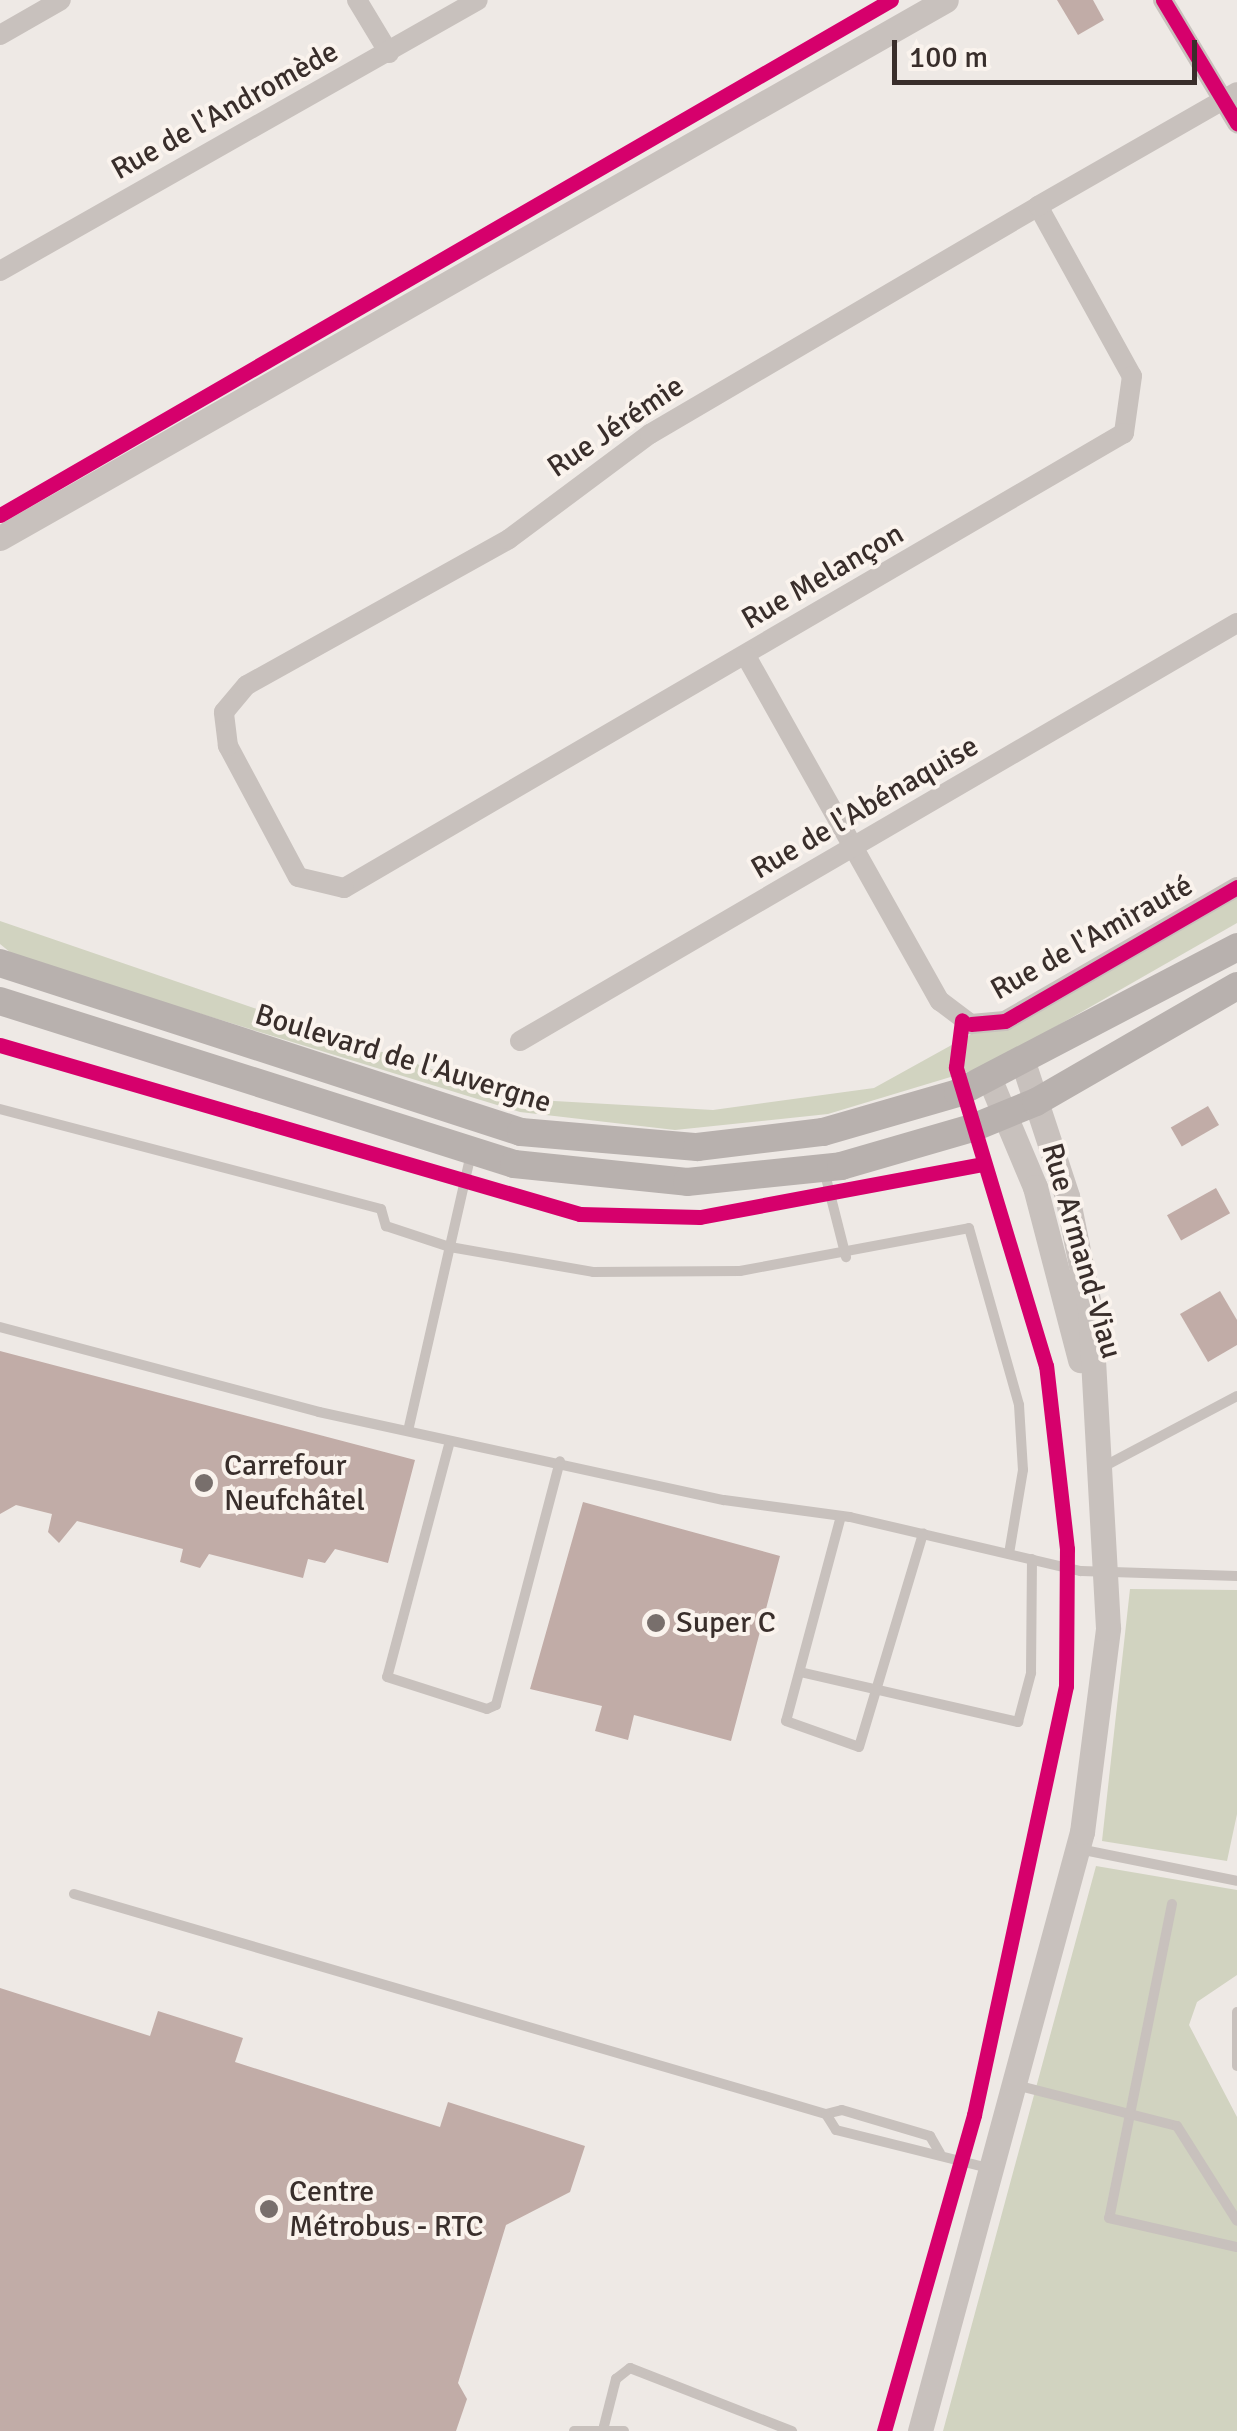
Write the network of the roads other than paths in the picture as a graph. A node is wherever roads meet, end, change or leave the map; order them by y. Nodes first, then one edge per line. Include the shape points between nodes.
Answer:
1 (61, 0) edge
2 (357, 0) edge
3 (478, 0) edge
4 (946, 0) edge
5 (1163, 0) edge
6 (0, 35) edge
7 (389, 53) junction
8 (1230, 96) edge
9 (1237, 123) edge
10 (1038, 206) junction
11 (0, 271) edge
12 (0, 538) edge
13 (1237, 623) edge
14 (746, 656) junction
15 (856, 849) junction
16 (1237, 887) edge
17 (327, 890) joint
18 (1237, 946) edge
19 (0, 964) edge
20 (1237, 986) edge
21 (0, 1001) edge
22 (520, 1042) dead end
23 (1024, 1065) junction
24 (990, 1080) junction
25 (1036, 1102) junction
26 (0, 1109) edge
27 (1005, 1115) junction
28 (472, 1152) junction
29 (824, 1169) junction
30 (450, 1247) junction
31 (846, 1257) junction
32 (0, 1326) edge
33 (1237, 1396) edge
34 (408, 1432) junction
35 (450, 1441) junction
36 (1098, 1456) junction
37 (560, 1461) junction
38 (841, 1516) junction
39 (924, 1533) junction
40 (1009, 1554) junction
41 (1032, 1558) junction
42 (1109, 1574) junction
43 (1237, 1576) edge
44 (800, 1672) junction
45 (880, 1693) junction
46 (1078, 1849) junction
47 (1237, 1881) edge
48 (74, 1894) dead end
49 (1172, 1904) dead end
50 (1237, 2012) edge
51 (1237, 2066) edge
52 (1016, 2084) junction
53 (1134, 2112) junction
54 (826, 2114) junction
55 (940, 2153) junction
56 (994, 2170) junction
57 (1237, 2221) edge
58 (1237, 2247) edge
59 (604, 2426) junction
60 (574, 2431) edge
61 (624, 2431) edge
62 (792, 2431) edge
63 (920, 2431) edge

1 - 6 street
2 - 7 street
3 - 7 street, Rue de l'Andromède
4 - 12 street
5 - 8 street
7 - 11 street, Rue de l'Andromède
8 - 9 street
8 - 10 street, Rue Jérémie
10 - 14 street, Rue Melançon via 1132,376 1124,433
10 - 17 street, Rue Jérémie via 650,434 509,540 234,697 224,712 228,746 298,876
13 - 15 street, Rue de l'Abénaquise
14 - 15 street
14 - 17 street, Rue Melançon
15 - 16 street, Rue de l'Amirauté via 940,1002 971,1024 1005,1021
15 - 22 street, Rue de l'Abénaquise
18 - 23 main road, Boulevard de l'Auvergne
19 - 24 main road, Boulevard de l'Auvergne via 397,1097 586,1143 760,1144 873,1120
20 - 25 main road
21 - 28 main road
23 - 24 main road, Boulevard de l'Auvergne
23 - 25 street, Rue Armand-Viau
24 - 27 street, Rue Armand-Viau
25 - 27 main road
25 - 36 street, Rue Armand-Viau via 1090,1310
26 - 30 lane via 382,1208 386,1226
27 - 29 main road
27 - 36 street, Rue Armand-Viau via 1060,1276
28 - 29 main road via 687,1182
28 - 30 lane
29 - 31 lane
30 - 31 lane via 669,1276
30 - 34 lane
31 - 40 lane via 969,1228 1019,1405 1023,1470
32 - 34 lane
33 - 36 lane
34 - 35 lane
35 - 37 lane
35 - 37 lane via 386,1677 486,1710 496,1705
36 - 42 street, Rue Armand-Viau
37 - 38 lane
38 - 39 lane
38 - 44 lane
39 - 40 lane
39 - 45 lane
40 - 41 lane
41 - 42 lane
41 - 45 lane via 1031,1673 1018,1722
42 - 43 lane
42 - 46 street, Rue Armand-Viau via 1098,1752
44 - 45 lane
44 - 45 lane via 786,1721 806,1733 859,1746
46 - 47 lane
46 - 52 street, Rue Armand-Viau
48 - 54 lane
49 - 53 lane
50 - 51 lane via 1230,2044
52 - 53 lane
52 - 56 street, Rue Armand-Viau
53 - 57 lane via 1177,2126
53 - 58 lane via 1109,2218
54 - 55 lane via 842,2110 930,2136
54 - 55 lane via 836,2130 924,2158
55 - 56 lane
56 - 63 street, Rue Armand-Viau
59 - 60 lane
59 - 61 lane
59 - 62 lane via 616,2379 630,2368

